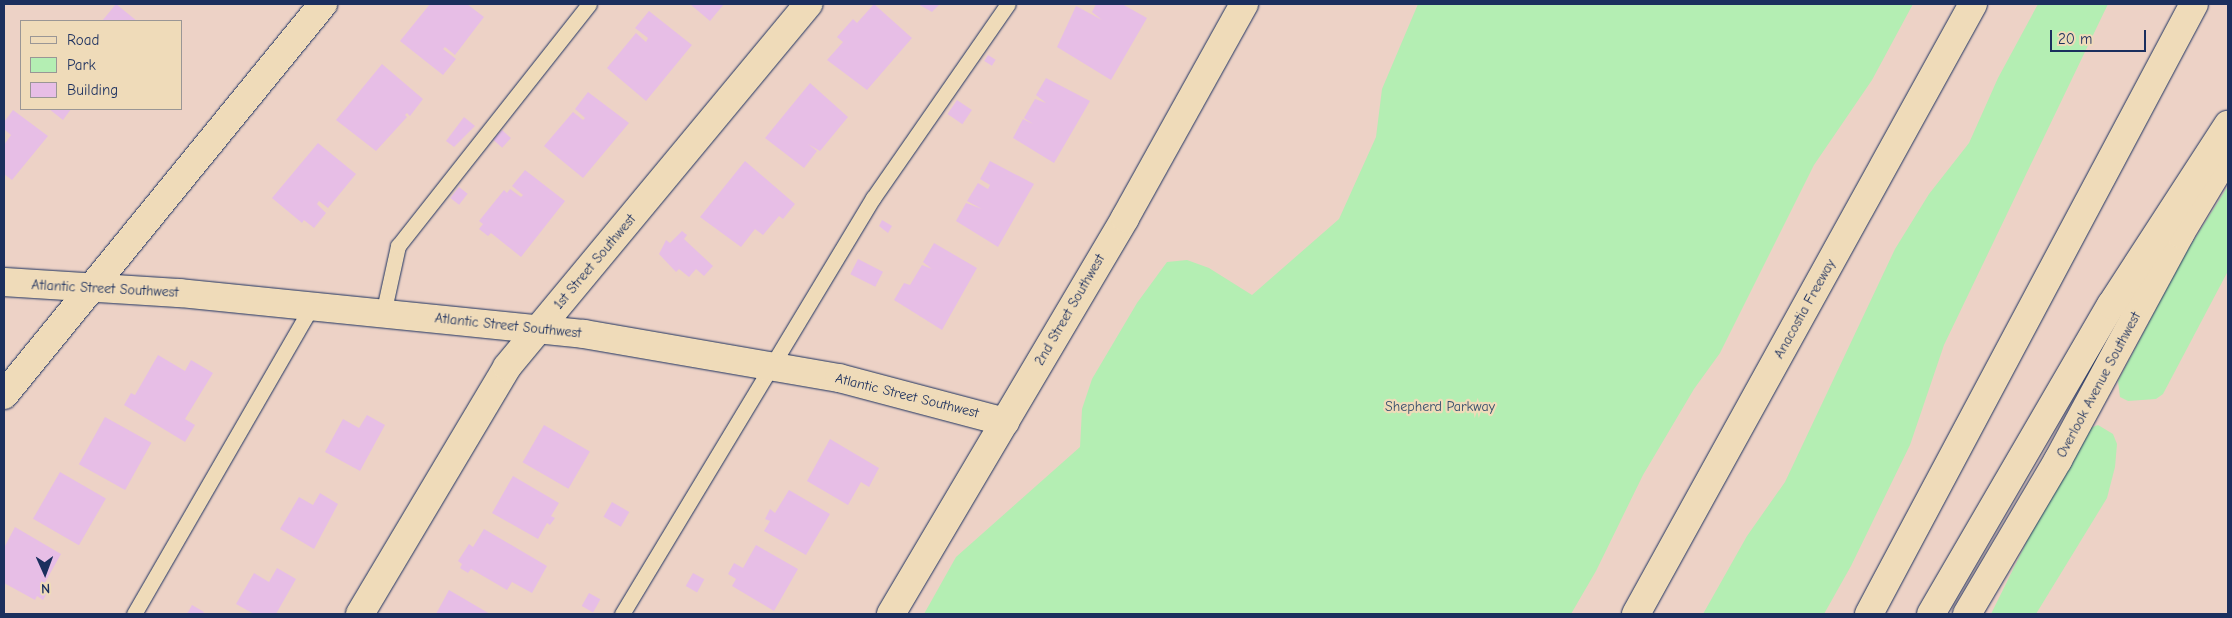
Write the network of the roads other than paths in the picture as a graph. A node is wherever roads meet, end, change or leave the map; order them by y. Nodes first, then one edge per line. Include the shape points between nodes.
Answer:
1 (323, 4) edge
2 (589, 4) edge
3 (808, 4) edge
4 (1008, 4) edge
5 (1244, 4) edge
6 (1973, 4) edge
7 (2194, 4) edge
8 (2228, 125) edge
9 (2228, 154) edge
10 (4, 282) edge
11 (94, 288) junction
12 (311, 307) junction
13 (383, 314) junction
14 (539, 329) junction
15 (771, 366) junction
16 (4, 395) edge
17 (1005, 422) junction
18 (134, 614) edge
19 (360, 614) edge
20 (622, 614) edge
21 (891, 614) edge
22 (1636, 614) edge
23 (1868, 614) edge
24 (1931, 614) edge
25 (1968, 614) edge

1 - 11 main road
2 - 13 lane via 398,246
3 - 14 main road, 1st Street Southwest
4 - 15 lane via 873,198
5 - 17 main road, 2nd Street Southwest via 1162,153
6 - 22 main road, Anacostia Freeway
7 - 23 main road
8 - 24 main road via 2111,305
9 - 25 main road, Overlook Avenue Southwest via 2180,234 2058,460
10 - 11 main road, Atlantic Street Southwest
11 - 12 main road, Atlantic Street Southwest via 180,293
11 - 16 main road
12 - 13 main road, Atlantic Street Southwest
12 - 18 lane
13 - 14 main road, Atlantic Street Southwest
14 - 15 main road, Atlantic Street Southwest
14 - 19 main road, 1st Street Southwest via 507,366
15 - 17 main road, Atlantic Street Southwest via 890,390
15 - 20 lane
17 - 21 main road, 2nd Street Southwest

